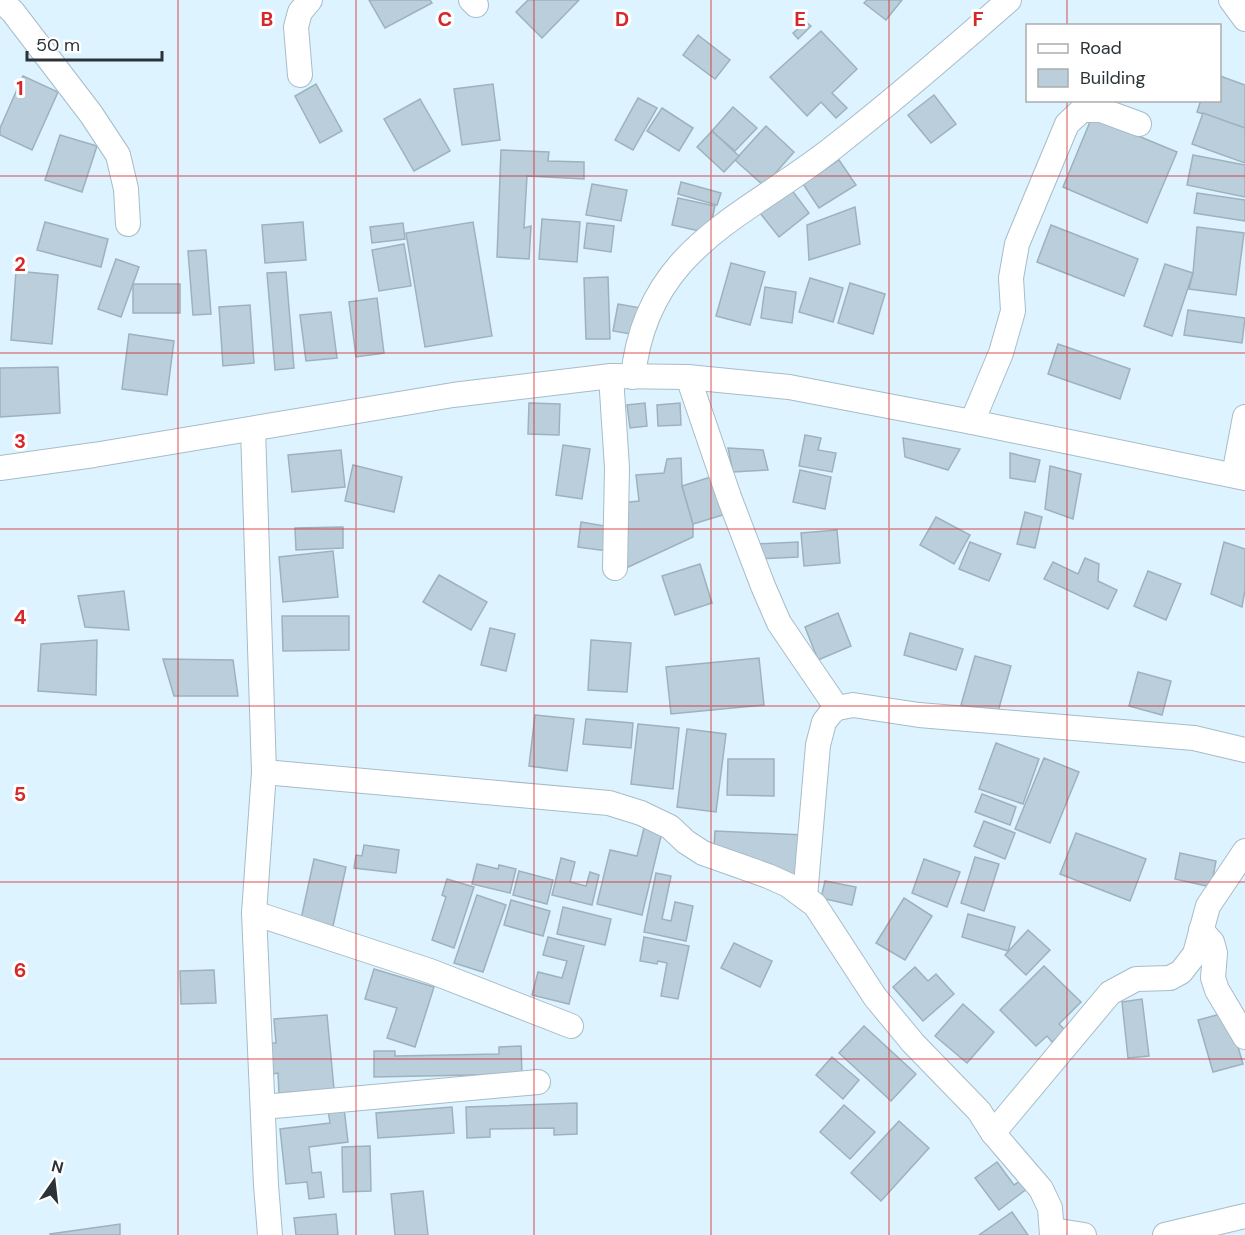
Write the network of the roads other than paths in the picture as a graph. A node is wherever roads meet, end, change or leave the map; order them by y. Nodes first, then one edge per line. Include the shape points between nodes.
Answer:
1 (1, 0) edge
2 (310, 0) edge
3 (1009, 0) edge
4 (1231, 0) edge
5 (1245, 19) edge
6 (300, 75) dead end
7 (1139, 124) dead end
8 (128, 224) dead end
9 (622, 376) junction
10 (688, 377) junction
11 (1245, 417) edge
12 (972, 422) junction
13 (253, 429) junction
14 (0, 468) edge
15 (1240, 477) edge
16 (615, 568) dead end
17 (837, 708) junction
18 (1245, 750) edge
19 (264, 772) junction
20 (1245, 851) edge
21 (805, 897) junction
22 (254, 913) junction
23 (1201, 930) junction
24 (571, 1026) dead end
25 (1245, 1037) edge
26 (538, 1082) dead end
27 (263, 1107) junction
28 (993, 1133) junction
29 (1245, 1216) edge
30 (1052, 1233) edge
31 (270, 1235) edge
32 (1084, 1235) edge
33 (1165, 1235) edge

1 - 8 street via 91,114 118,155 126,189
2 - 6 street via 300,12 297,27
3 - 9 street via 833,148 706,237 671,274 651,306
4 - 5 street
7 - 12 street via 1101,110 1082,110 1067,124 1017,244 1011,278 1013,311 1001,353
9 - 10 street
9 - 13 street via 453,395
9 - 16 street
10 - 12 street via 789,387
10 - 17 street via 729,497 779,622
11 - 15 street
12 - 15 street
13 - 14 street
13 - 19 street
17 - 18 street via 853,705 920,715 1194,738
17 - 21 street via 824,722 818,745
19 - 21 street via 609,803 641,813 670,827 703,853 768,876
19 - 22 street
20 - 23 street via 1208,906
21 - 28 street via 815,904 875,997 979,1111
22 - 24 street via 430,971
22 - 27 street
23 - 25 street via 1212,942 1215,953 1213,978 1217,990
23 - 28 street via 1195,954 1181,972 1170,978 1136,979 1110,993
26 - 27 street
27 - 31 street
28 - 30 street via 1041,1189 1050,1208
29 - 33 street
30 - 32 street

